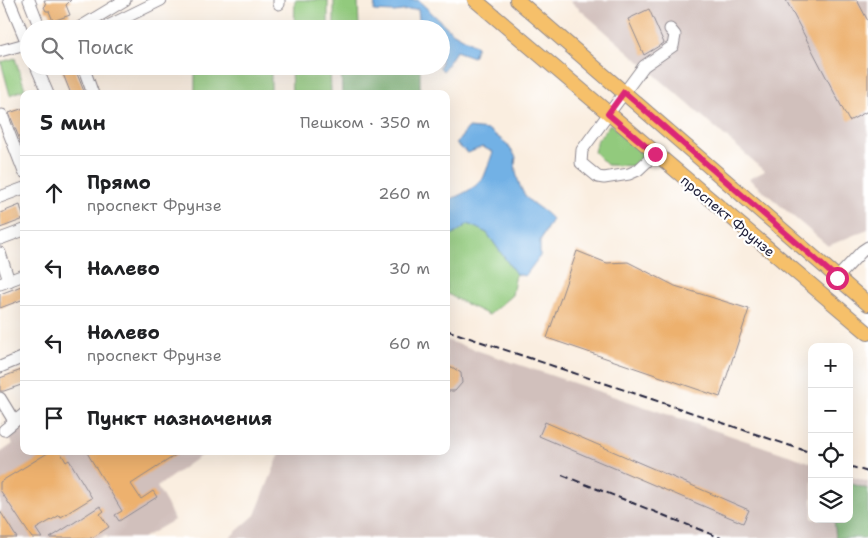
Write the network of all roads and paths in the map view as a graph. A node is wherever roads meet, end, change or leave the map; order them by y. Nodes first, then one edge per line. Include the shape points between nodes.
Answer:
1 (9, 0) edge
2 (29, 0) edge
3 (125, 0) edge
4 (161, 0) edge
5 (475, 0) edge
6 (517, 0) edge
7 (37, 20) edge
8 (92, 20) edge
9 (120, 20) edge
10 (20, 26) edge
11 (670, 29) dead end
12 (20, 47) edge
13 (0, 51) edge
14 (39, 75) edge
15 (86, 75) edge
16 (43, 90) edge
17 (92, 90) edge
18 (624, 92) junction
19 (608, 114) junction
20 (2, 115) dead end
21 (655, 154) junction
22 (20, 162) edge
23 (20, 190) edge
24 (0, 197) edge
25 (20, 232) edge
26 (0, 239) edge
27 (868, 247) edge
28 (0, 253) edge
29 (20, 277) edge
30 (837, 278) junction
31 (4, 283) edge
32 (868, 304) edge
33 (867, 332) edge
34 (20, 360) edge
35 (0, 367) edge
36 (0, 398) edge
37 (20, 417) edge
38 (14, 421) junction
39 (4, 430) dead end

1 - 10 street
2 - 7 street
3 - 8 street
4 - 9 street
5 - 19 main road, проспект Фрунзе
6 - 18 main road, проспект Фрунзе
11 - 18 street via 676,35 673,46 644,66
12 - 13 street
14 - 16 street
15 - 17 street
18 - 19 street
18 - 30 main road, проспект Фрунзе
19 - 21 main road, проспект Фрунзе
19 - 21 street via 582,150 581,163 604,178 638,170
20 - 22 street
21 - 33 main road, проспект Фрунзе
23 - 24 street
25 - 26 street
27 - 30 street
28 - 31 street
29 - 31 street
30 - 32 main road, проспект Фрунзе
34 - 35 street
36 - 38 street
37 - 38 street
38 - 39 street

